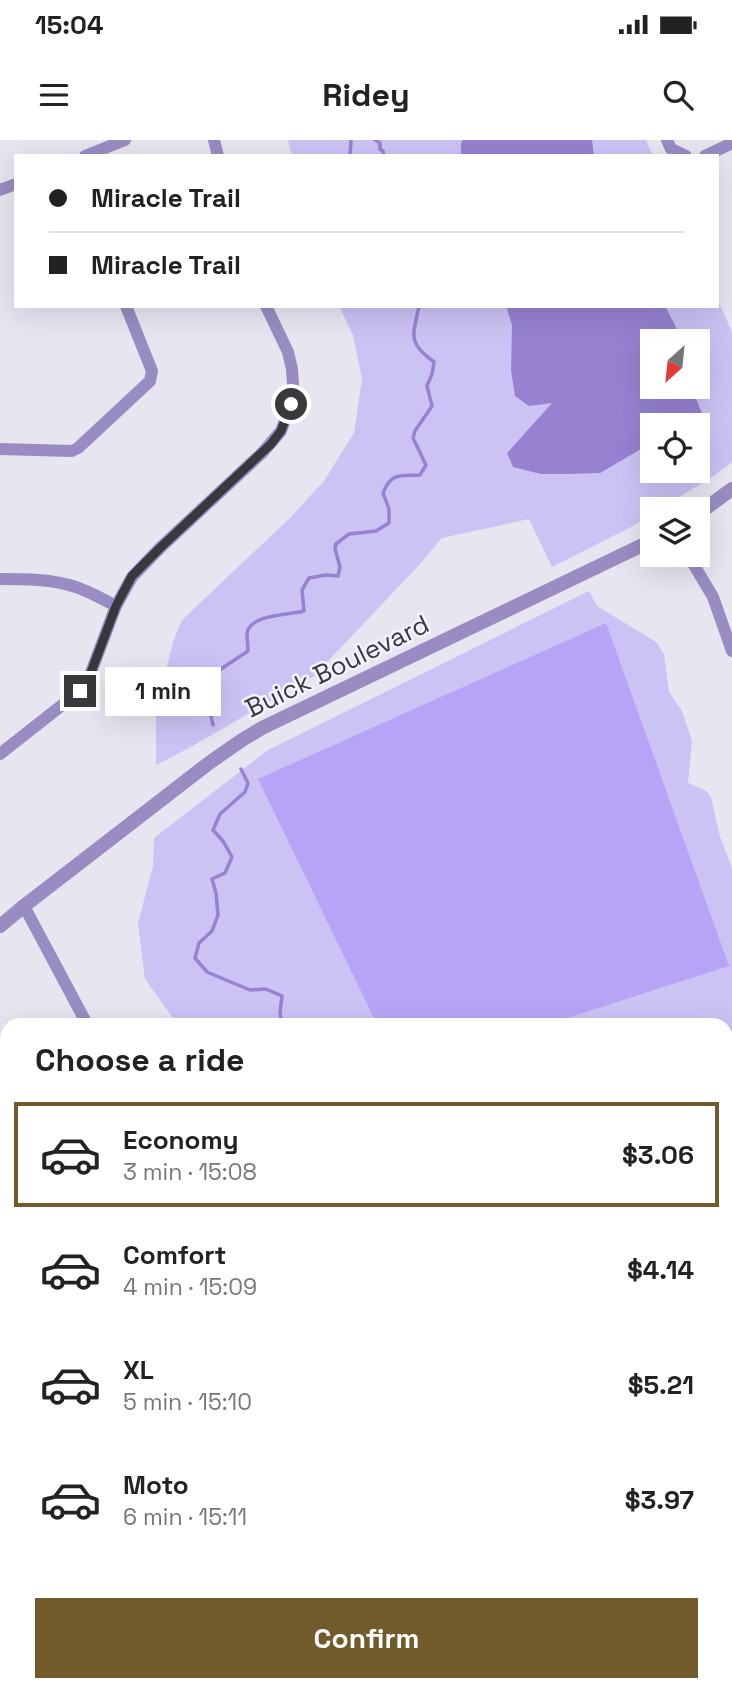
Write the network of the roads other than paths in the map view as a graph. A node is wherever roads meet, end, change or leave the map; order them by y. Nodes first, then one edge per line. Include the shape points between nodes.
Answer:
1 (125, 140) edge
2 (667, 140) edge
3 (732, 143) edge
4 (90, 154) edge
5 (681, 154) edge
6 (709, 154) edge
7 (126, 308) edge
8 (267, 308) edge
9 (0, 449) edge
10 (732, 489) edge
11 (710, 505) edge
12 (640, 546) edge
13 (695, 567) edge
14 (0, 579) edge
15 (116, 606) junction
16 (732, 651) edge
17 (0, 754) edge
18 (24, 906) junction
19 (0, 926) edge
20 (84, 1018) edge

1 - 4 street
2 - 5 street via 671,149
3 - 6 street
7 - 9 street via 152,371 150,381 72,451
8 - 15 street via 292,369 291,404 281,431 144,564
10 - 11 street
12 - 18 street, Buick Boulevard via 262,728 209,763
13 - 16 street via 713,597
14 - 15 street via 56,582
15 - 17 street via 80,691
18 - 19 street, Buick Boulevard
18 - 20 street

